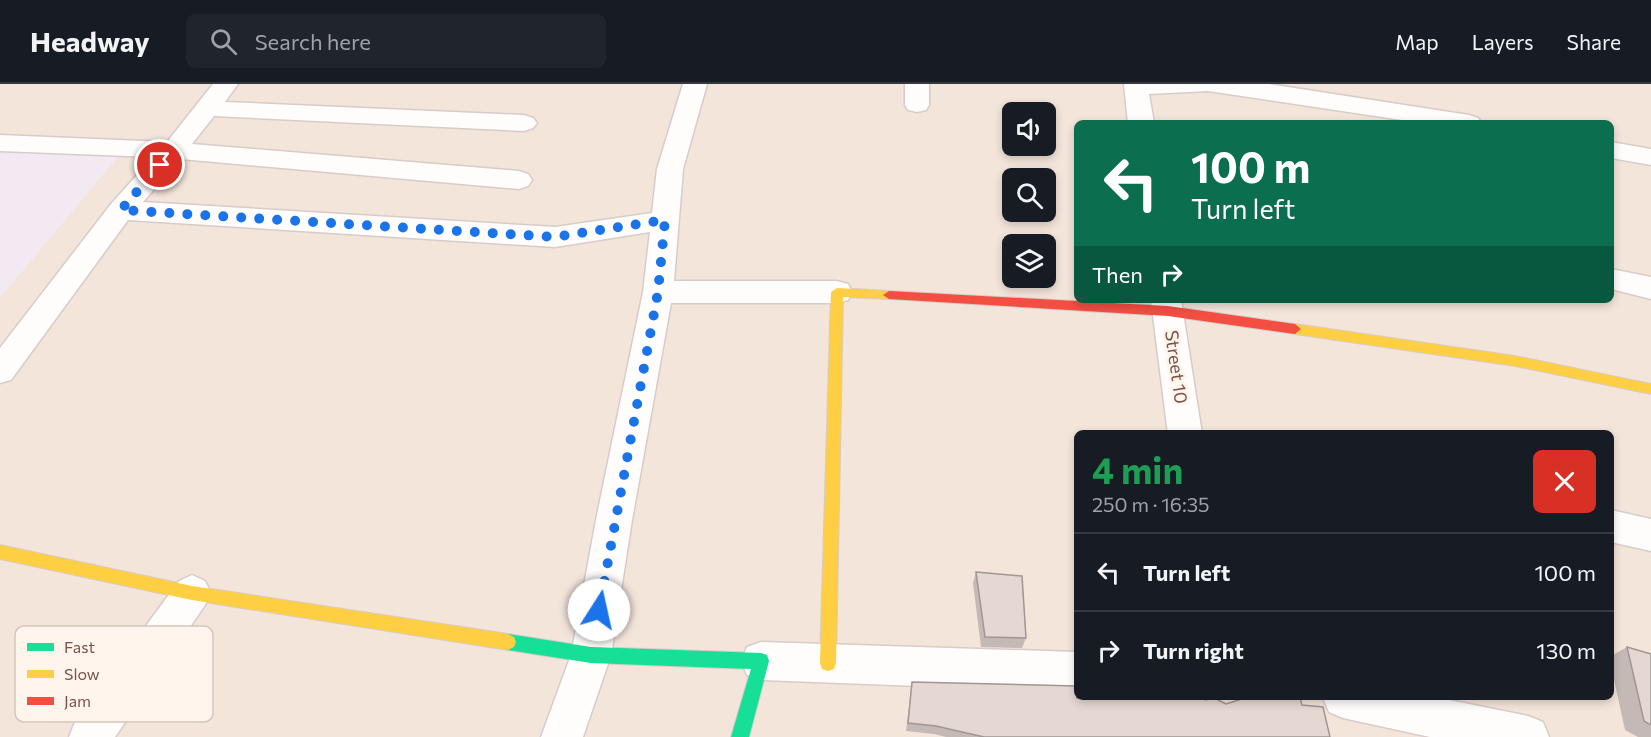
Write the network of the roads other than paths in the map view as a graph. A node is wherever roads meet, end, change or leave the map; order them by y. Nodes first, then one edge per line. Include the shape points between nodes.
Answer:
1 (225, 84) edge
2 (695, 84) edge
3 (1207, 84) edge
4 (1136, 85) edge
5 (205, 108) junction
6 (1142, 120) edge
7 (1450, 120) edge
8 (524, 123) dead end
9 (0, 143) edge
10 (174, 150) junction
11 (1614, 151) edge
12 (1651, 157) edge
13 (519, 180) dead end
14 (121, 210) junction
15 (665, 220) junction
16 (1614, 280) edge
17 (1651, 288) edge
18 (658, 292) junction
19 (837, 292) junction
20 (1074, 302) edge
21 (1096, 303) edge
22 (1167, 306) edge
23 (0, 370) edge
24 (1651, 389) edge
25 (1184, 430) edge
26 (1614, 527) edge
27 (1651, 535) edge
28 (0, 552) edge
29 (192, 593) junction
30 (169, 626) edge
31 (591, 655) junction
32 (761, 661) junction
33 (828, 663) junction
34 (1074, 672) edge
35 (1352, 700) edge
36 (101, 722) edge
37 (90, 737) edge
38 (562, 737) edge
39 (740, 737) edge
40 (1528, 737) edge

1 - 5 street
2 - 15 street via 670,169
3 - 4 street
3 - 7 street
4 - 6 street
5 - 8 street
5 - 10 street
9 - 10 street
10 - 13 street
10 - 14 street
11 - 12 street
14 - 15 street via 555,237
14 - 23 street
15 - 18 street
16 - 17 street
18 - 19 street
18 - 31 street
19 - 20 street
19 - 33 street
21 - 22 street
22 - 24 street via 1515,361
22 - 25 street, Street 10
26 - 27 street
28 - 29 street
29 - 30 street
29 - 31 street
31 - 32 street
31 - 38 street
32 - 33 street
32 - 39 street
33 - 34 street
35 - 40 street
36 - 37 street

